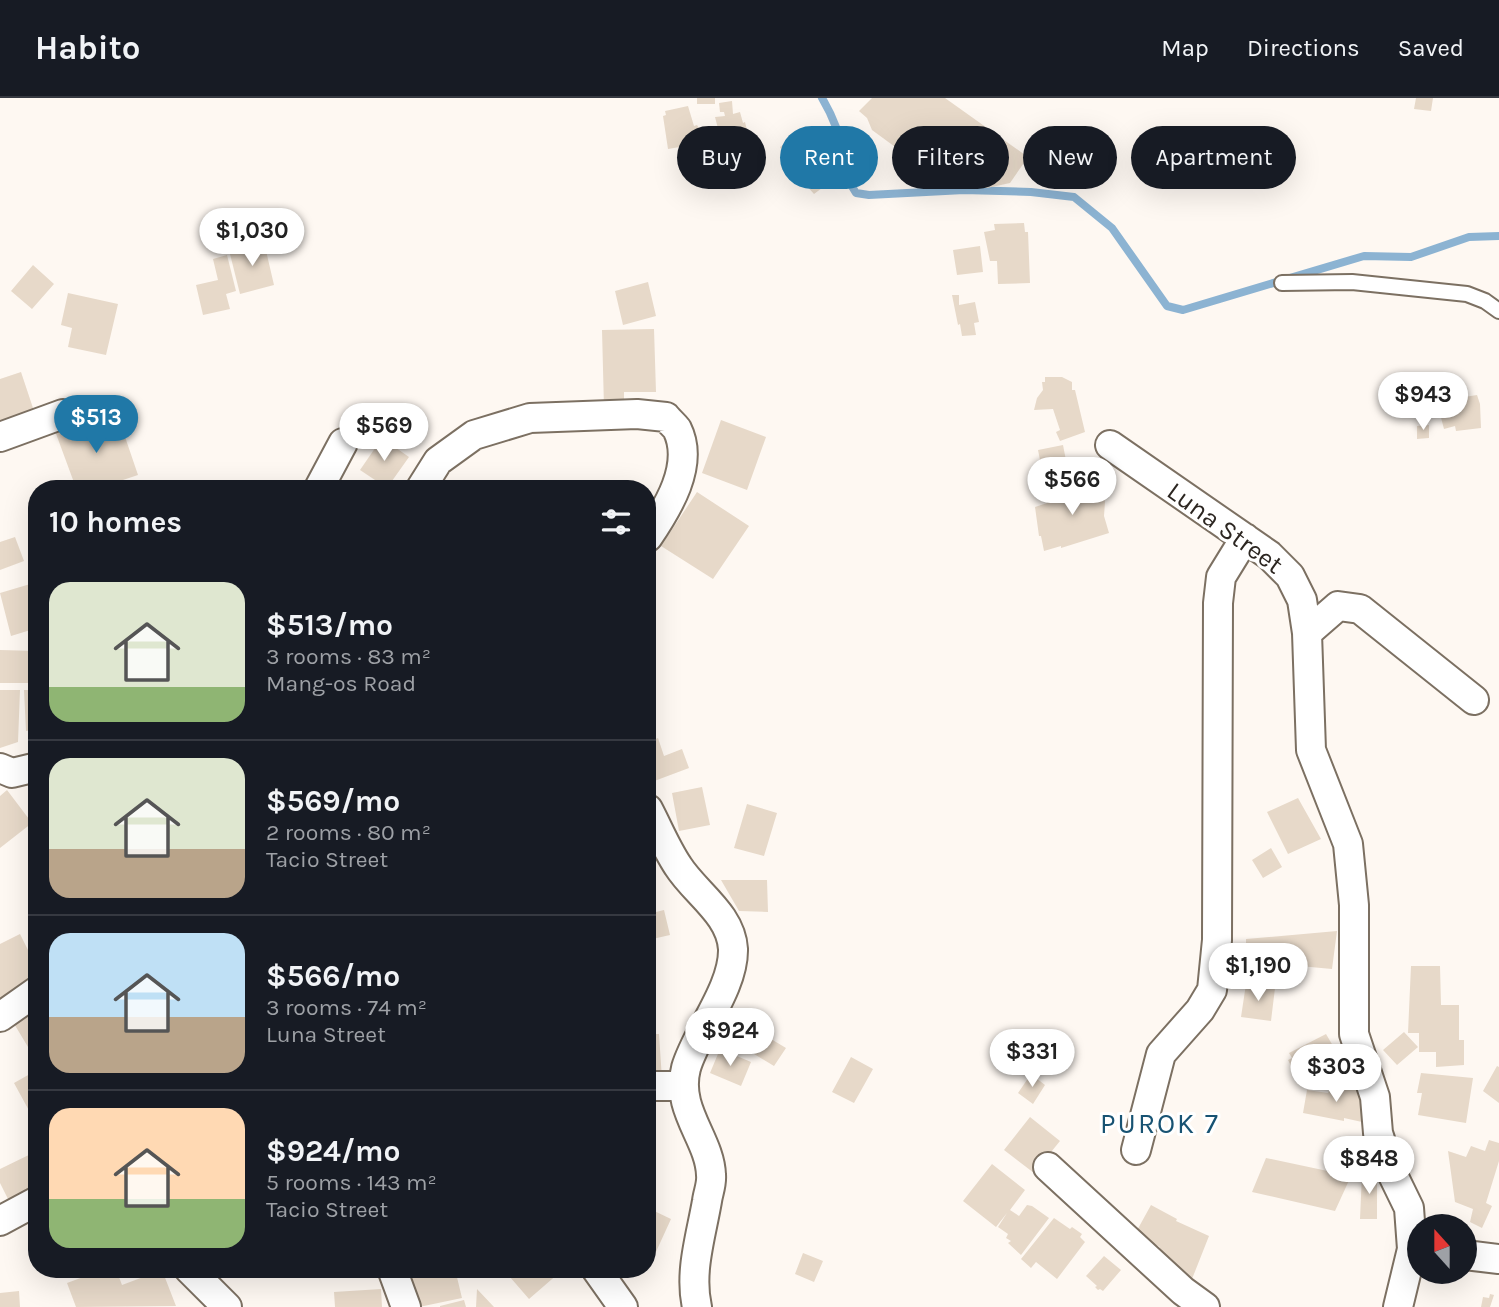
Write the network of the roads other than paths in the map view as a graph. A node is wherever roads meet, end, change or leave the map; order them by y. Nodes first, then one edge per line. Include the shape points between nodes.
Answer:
1 (1282, 283) dead end
2 (1499, 311) edge
3 (63, 414) dead end
4 (0, 437) edge
5 (343, 443) dead end
6 (1110, 445) dead end
7 (323, 480) edge
8 (426, 480) edge
9 (656, 525) edge
10 (1245, 538) junction
11 (1307, 633) junction
12 (1474, 700) dead end
13 (0, 768) edge
14 (28, 769) edge
15 (656, 824) edge
16 (28, 998) edge
17 (0, 1017) edge
18 (656, 1086) edge
19 (683, 1086) junction
20 (1136, 1150) dead end
21 (1048, 1167) dead end
22 (28, 1206) edge
23 (1410, 1214) edge
24 (0, 1221) edge
25 (1477, 1256) edge
26 (1499, 1259) edge
27 (199, 1278) edge
28 (394, 1278) edge
29 (602, 1278) edge
30 (1407, 1278) edge
31 (227, 1307) edge
32 (405, 1307) edge
33 (623, 1307) edge
34 (697, 1307) edge
35 (1205, 1307) edge
36 (1398, 1307) edge

1 - 2 lane via 1352,282 1467,294
3 - 4 street
5 - 7 street
6 - 10 street, Luna Street
8 - 9 street via 438,461 474,435 530,418 666,417 677,430 681,469 673,498
10 - 11 street, Luna Street via 1290,576 1302,600
10 - 20 street via 1220,577 1218,603 1217,940 1212,990 1161,1054
11 - 12 street via 1338,606 1360,609
11 - 23 street, Luna Street via 1311,750 1348,844 1352,874 1354,1034 1375,1097 1378,1133
13 - 14 street via 12,773
15 - 19 street via 679,867 727,924 733,949
16 - 17 street
18 - 19 street
19 - 34 street via 712,1176 695,1267
21 - 35 street
22 - 24 street
25 - 26 street
27 - 31 street
28 - 32 street
29 - 33 street
30 - 36 street, Luna Street

